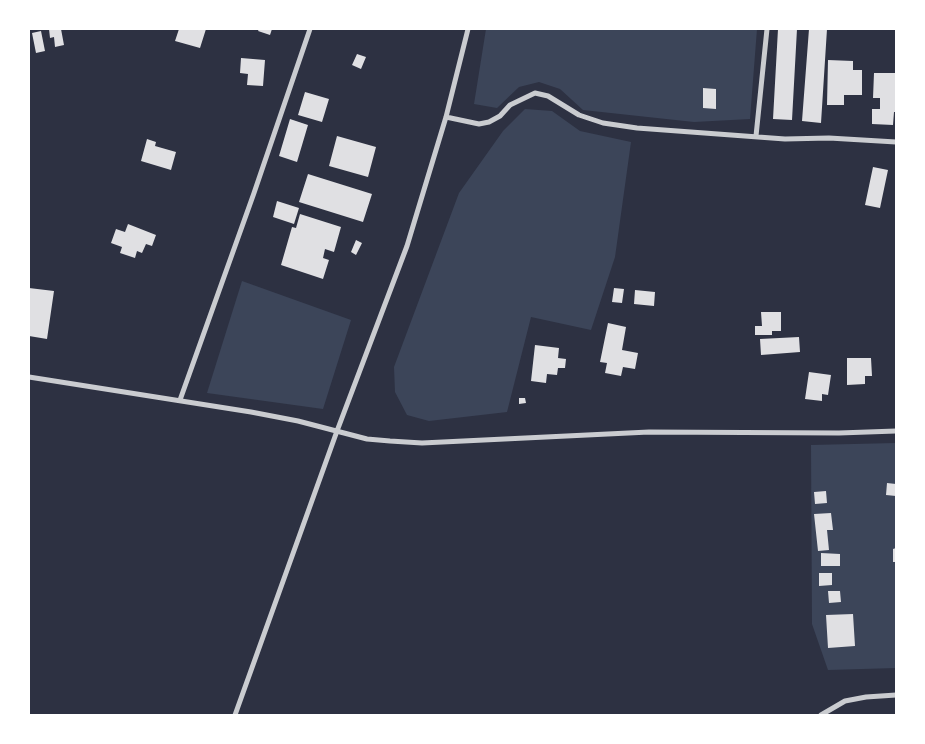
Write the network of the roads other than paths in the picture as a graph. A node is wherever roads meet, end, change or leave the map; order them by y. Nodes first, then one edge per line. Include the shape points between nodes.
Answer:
1 (310, 29) edge
2 (468, 29) edge
3 (767, 29) edge
4 (446, 117) junction
5 (756, 136) junction
6 (896, 142) edge
7 (29, 377) edge
8 (180, 400) junction
9 (896, 430) edge
10 (337, 431) junction
11 (896, 696) edge
12 (235, 715) edge
13 (821, 715) edge

1 - 8 street
2 - 4 street
3 - 5 street
4 - 5 street via 479,124 489,122 535,93 548,96 579,115 604,123 689,133
4 - 10 street via 407,246
5 - 6 street
7 - 8 street
8 - 10 street
9 - 10 street via 839,433 649,432 422,443 367,438
10 - 12 street
11 - 13 street via 845,701

